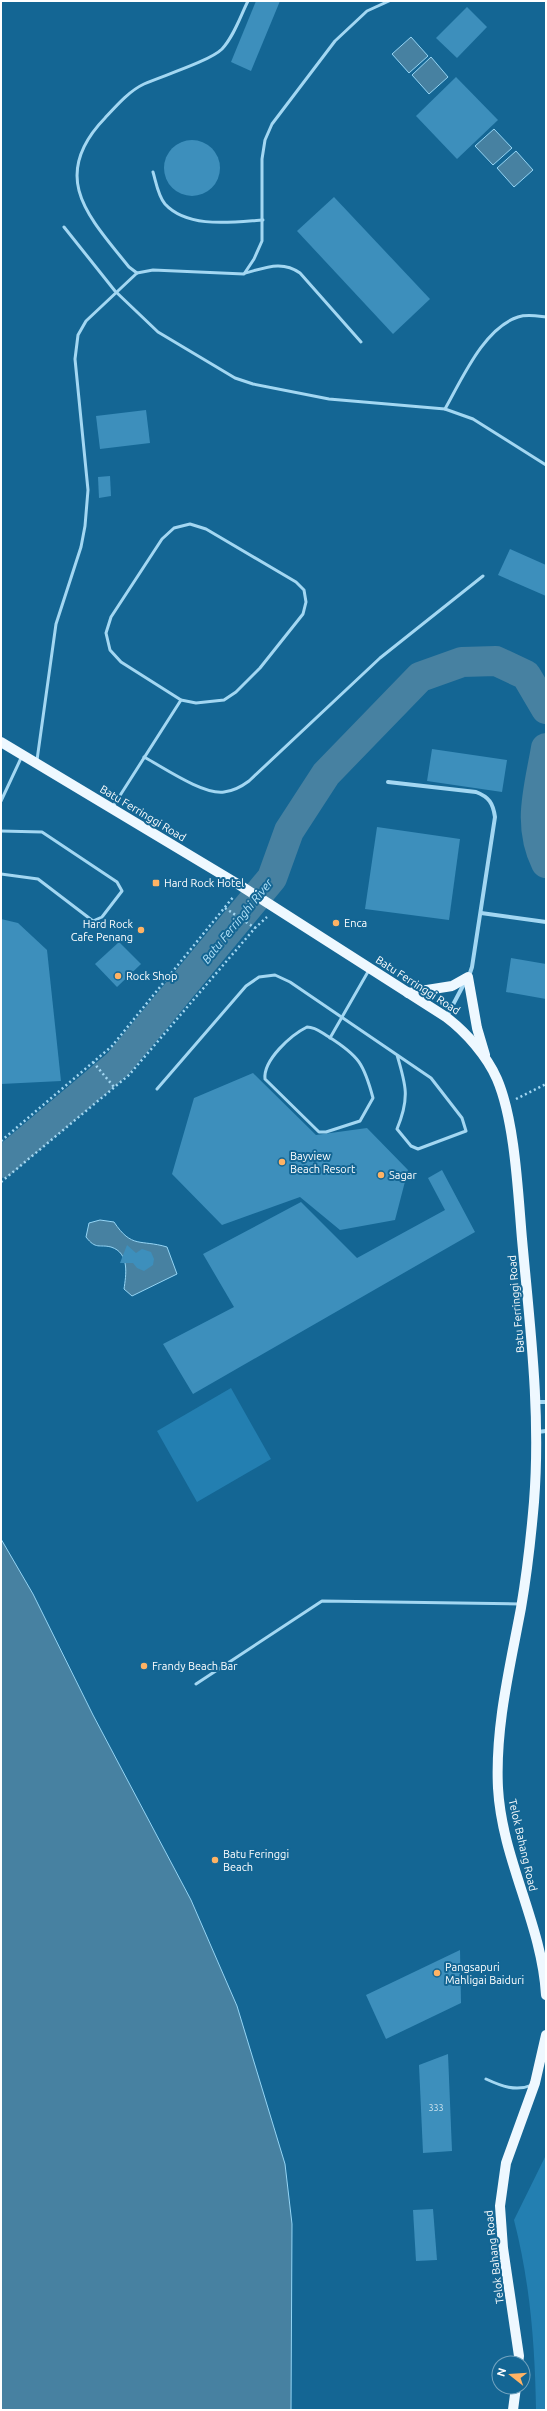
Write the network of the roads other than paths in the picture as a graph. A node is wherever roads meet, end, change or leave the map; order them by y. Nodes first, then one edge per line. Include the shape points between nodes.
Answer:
1 (248, 1) edge
2 (389, 1) edge
3 (153, 172) dead end
4 (263, 220) junction
5 (64, 227) dead end
6 (137, 273) junction
7 (244, 274) junction
8 (115, 292) junction
9 (546, 317) edge
10 (361, 342) dead end
11 (445, 409) junction
12 (546, 465) edge
13 (483, 576) dead end
14 (181, 700) junction
15 (1, 742) edge
16 (22, 754) junction
17 (144, 757) junction
18 (36, 763) junction
19 (388, 782) dead end
20 (1, 801) edge
21 (112, 808) junction
22 (1, 831) edge
23 (1, 874) edge
24 (481, 913) junction
25 (546, 922) edge
26 (370, 969) junction
27 (468, 977) junction
28 (408, 993) junction
29 (446, 1017) junction
30 (343, 1018) junction
31 (330, 1038) junction
32 (396, 1054) junction
33 (487, 1062) junction
34 (157, 1089) dead end
35 (541, 1402) edge
36 (541, 1431) edge
37 (522, 1604) junction
38 (196, 1684) dead end
39 (546, 1995) edge
40 (546, 2035) edge
41 (486, 2079) dead end
42 (535, 2083) junction
43 (519, 2355) edge
44 (515, 2395) edge
45 (513, 2410) edge

1 - 6 lane via 231,37 220,50 142,85 118,104 86,142 78,165 77,190 88,216 129,267
2 - 4 lane via 367,11 335,41 272,124 265,140 262,159
3 - 4 lane via 165,204 177,213 191,219 224,222
4 - 7 lane via 262,240
5 - 8 lane
6 - 7 lane via 153,270
6 - 8 lane
7 - 10 lane via 278,265 293,268
8 - 11 lane via 158,332 235,378 329,399
8 - 18 lane via 86,321 78,335 76,346 75,360 88,490 85,526 81,547 56,624
9 - 11 lane via 519,317 505,323 494,332 485,342
11 - 12 lane via 472,419
13 - 17 lane via 380,658 249,782 237,789 223,793 203,788
14 - 14 lane via 211,702 224,700 236,692 260,668 303,614 306,602 304,590 296,582 206,529 190,524 174,528 162,539 111,617 106,633 110,650 121,662
14 - 17 lane
15 - 16 main road, Batu Ferringgi Road
16 - 18 main road, Batu Ferringgi Road
16 - 20 lane
17 - 21 lane
18 - 21 main road, Batu Ferringgi Road
19 - 24 street via 476,792 487,796 494,805 496,817
21 - 26 main road, Batu Ferringgi Road via 275,907
22 - 23 lane via 42,832 117,882 122,891 102,917 93,920 38,879
24 - 25 street
24 - 27 street
26 - 28 main road, Batu Ferringgi Road
26 - 30 lane
27 - 28 main road via 452,986
27 - 29 street
27 - 33 main road via 477,1028
28 - 29 main road, Batu Ferringgi Road
29 - 33 main road, Batu Ferringgi Road via 459,1026
30 - 31 lane
30 - 32 lane
30 - 34 lane via 290,982 275,975 259,977 246,986
31 - 31 lane via 351,1050 366,1073 373,1098 360,1121 322,1132 316,1130 267,1083 264,1075 272,1056 303,1029 311,1027
32 - 32 lane via 431,1078 462,1118 466,1131 418,1149 411,1146 397,1129 405,1110 405,1084
33 - 35 main road, Batu Ferringgi Road via 497,1078 505,1104
35 - 36 main road, Batu Ferringgi Road
36 - 37 main road, Batu Ferringgi Road
37 - 38 lane via 322,1601
37 - 39 main road, Telok Bahang Road via 503,1708 498,1790 510,1851 540,1952
40 - 42 main road, Telok Bahang Road
41 - 42 lane via 506,2088 526,2087
42 - 43 main road, Telok Bahang Road via 506,2163 500,2206 503,2248
44 - 45 main road

